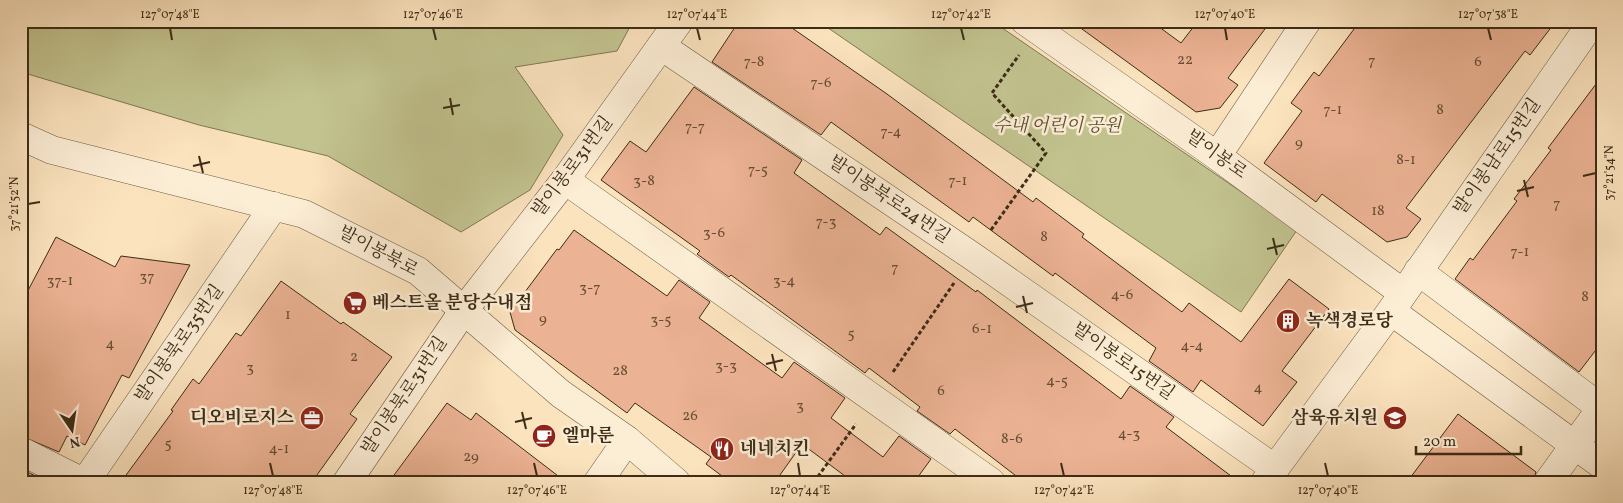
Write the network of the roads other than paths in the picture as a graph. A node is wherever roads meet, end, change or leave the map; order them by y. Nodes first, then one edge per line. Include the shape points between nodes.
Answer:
1 (679, 21) edge
2 (1307, 21) edge
3 (1593, 21) edge
4 (1035, 24) edge
5 (661, 46) junction
6 (21, 136) edge
7 (1217, 156) junction
8 (565, 180) junction
9 (274, 206) junction
10 (972, 256) joint
11 (1418, 271) junction
12 (1397, 302) junction
13 (464, 310) junction
14 (1601, 407) edge
15 (626, 440) junction
16 (1574, 446) junction
17 (21, 451) edge
18 (1602, 465) edge
19 (1270, 475) edge
20 (84, 482) edge
21 (347, 482) edge
22 (598, 482) edge
23 (676, 482) edge
24 (991, 482) edge
25 (1548, 482) edge

1 - 5 street, 발이봉로31번길
2 - 7 street
3 - 11 street, 발이봉남로15번길
4 - 7 street, 발이봉로
5 - 8 street, 발이봉로31번길
5 - 10 street, 발이봉북로24번길
6 - 9 street, 발이봉북로 via 52,150
7 - 12 street, 발이봉로
8 - 13 street, 발이봉로31번길
8 - 24 street
9 - 13 street, 발이봉북로 via 304,214 418,271
9 - 20 street, 발이봉북로35번길
10 - 19 street, 발이봉로15번길
11 - 12 street, 발이봉남로15번길
11 - 14 street
12 - 16 street, 발이봉로
12 - 19 street, 발이봉로15번길
13 - 15 street, 발이봉북로 via 561,394
13 - 21 street, 발이봉북로31번길
14 - 16 street
15 - 22 street
15 - 23 street, 발이봉북로
16 - 18 street, 발이봉로
16 - 25 street
17 - 20 street, 발이봉북로35번길

